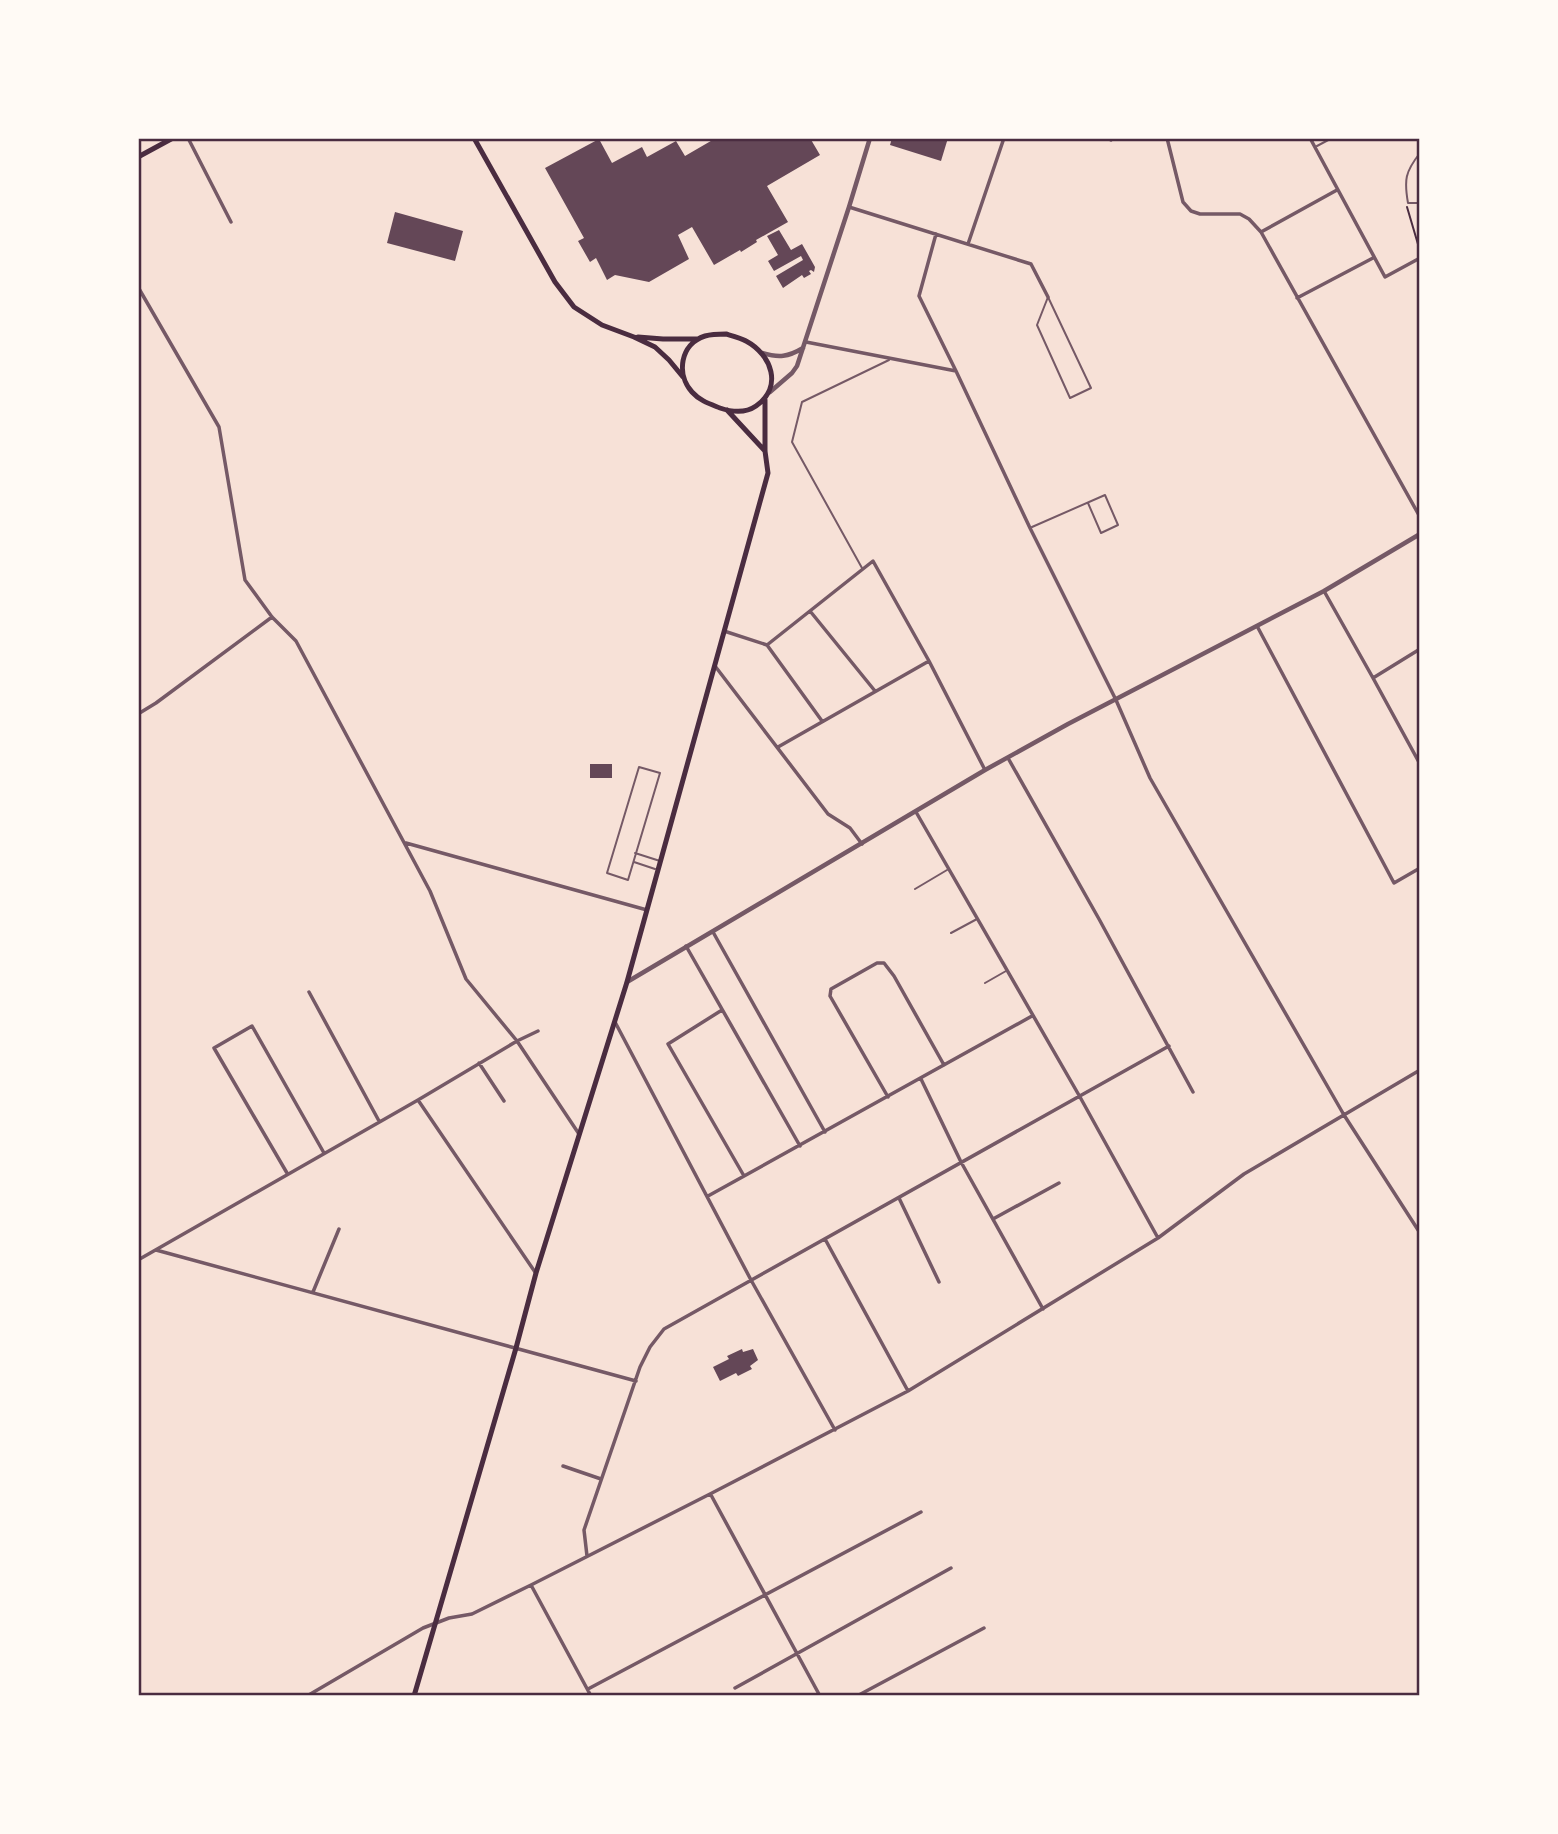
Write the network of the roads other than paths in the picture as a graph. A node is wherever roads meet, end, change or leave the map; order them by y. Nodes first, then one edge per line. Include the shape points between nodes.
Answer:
1 (173, 138) edge
2 (188, 138) edge
3 (474, 138) edge
4 (870, 138) edge
5 (1004, 138) edge
6 (1167, 138) edge
7 (1310, 138) edge
8 (1332, 138) edge
9 (1315, 148) junction
10 (1420, 153) edge
11 (138, 156) edge
12 (1337, 190) junction
13 (1420, 203) edge
14 (849, 207) junction
15 (231, 222) dead end
16 (1261, 232) junction
17 (936, 234) junction
18 (968, 244) junction
19 (1373, 258) junction
20 (1420, 258) edge
21 (138, 288) edge
22 (1048, 297) junction
23 (1297, 298) junction
24 (634, 337) junction
25 (698, 339) junction
26 (805, 345) junction
27 (761, 352) junction
28 (893, 358) junction
29 (956, 371) junction
30 (683, 377) junction
31 (770, 392) junction
32 (765, 400) junction
33 (727, 410) junction
34 (765, 451) junction
35 (1088, 503) junction
36 (1420, 517) edge
37 (1030, 528) junction
38 (1420, 534) edge
39 (862, 569) junction
40 (1324, 591) junction
41 (810, 611) junction
42 (272, 617) junction
43 (1257, 626) junction
44 (724, 631) junction
45 (767, 645) junction
46 (1420, 649) edge
47 (929, 661) junction
48 (715, 666) junction
49 (1373, 678) junction
50 (876, 691) junction
51 (1116, 700) junction
52 (138, 714) edge
53 (822, 721) junction
54 (778, 747) junction
55 (1008, 758) junction
56 (1420, 764) edge
57 (985, 770) junction
58 (916, 812) junction
59 (406, 844) junction
60 (862, 844) junction
61 (635, 853) junction
62 (633, 861) junction
63 (661, 861) junction
64 (1420, 868) edge
65 (658, 870) junction
66 (948, 870) junction
67 (915, 889) dead end
68 (647, 910) junction
69 (977, 919) junction
70 (713, 932) junction
71 (951, 933) dead end
72 (686, 946) junction
73 (1006, 970) junction
74 (627, 982) junction
75 (985, 983) dead end
76 (309, 992) dead end
77 (722, 1010) junction
78 (1032, 1016) junction
79 (614, 1021) junction
80 (538, 1031) dead end
81 (517, 1041) junction
82 (1169, 1046) junction
83 (479, 1063) junction
84 (944, 1065) junction
85 (1420, 1070) edge
86 (920, 1078) junction
87 (1193, 1092) dead end
88 (888, 1097) junction
89 (1080, 1097) junction
90 (418, 1100) junction
91 (504, 1101) dead end
92 (1345, 1115) junction
93 (379, 1121) junction
94 (825, 1132) junction
95 (579, 1134) junction
96 (800, 1146) junction
97 (324, 1153) junction
98 (961, 1162) junction
99 (288, 1173) junction
100 (744, 1176) junction
101 (1059, 1183) dead end
102 (708, 1196) junction
103 (900, 1198) junction
104 (993, 1219) junction
105 (339, 1229) dead end
106 (1420, 1233) edge
107 (1158, 1238) junction
108 (825, 1240) junction
109 (156, 1250) junction
110 (138, 1260) edge
111 (536, 1273) junction
112 (751, 1280) junction
113 (939, 1282) dead end
114 (313, 1292) junction
115 (1043, 1309) junction
116 (516, 1348) junction
117 (636, 1381) junction
118 (908, 1391) junction
119 (835, 1430) junction
120 (563, 1466) dead end
121 (601, 1479) junction
122 (710, 1494) junction
123 (921, 1512) dead end
124 (587, 1556) junction
125 (951, 1568) dead end
126 (531, 1585) junction
127 (766, 1595) junction
128 (435, 1622) junction
129 (984, 1628) dead end
130 (798, 1654) junction
131 (735, 1688) dead end
132 (588, 1689) junction
133 (307, 1696) edge
134 (414, 1696) edge
135 (591, 1696) edge
136 (820, 1696) edge
137 (857, 1696) edge

1 - 11 main road
2 - 15 street
3 - 24 main road via 555,282 574,307 602,325
4 - 14 street
5 - 18 street
6 - 16 street via 1183,202 1191,211 1240,214
7 - 9 street
8 - 9 lane
9 - 12 street
10 - 13 lane via 1406,176 1408,203
12 - 16 street
12 - 19 street
14 - 17 street
14 - 26 street
16 - 23 street
17 - 18 street
17 - 29 street via 919,296
18 - 22 street via 1031,264
19 - 20 street via 1385,276
19 - 23 street
21 - 42 street via 219,427 246,580
22 - 22 lane via 1091,388 1070,398 1037,325
23 - 36 street
24 - 25 main road
24 - 30 main road via 655,347
25 - 27 main road via 726,334 746,340
25 - 30 main road via 686,350 681,363
26 - 27 street via 777,358
26 - 28 street
26 - 31 street via 792,373
27 - 31 main road via 772,373
28 - 29 street
28 - 39 lane via 802,402 792,442
29 - 37 street
30 - 33 main road via 699,398
31 - 32 main road
32 - 33 main road via 752,409
32 - 34 main road
33 - 34 main road
34 - 44 main road via 768,472
35 - 35 lane via 1105,495 1118,526 1101,533
35 - 37 lane
37 - 51 street
38 - 40 street
39 - 41 street
39 - 47 street via 873,561
40 - 43 street
40 - 49 street
41 - 45 street
41 - 50 street
42 - 52 street
42 - 59 street via 296,641
43 - 51 street
43 - 64 street via 1394,883
44 - 45 street
44 - 48 main road
45 - 53 street
46 - 49 street
47 - 50 street
47 - 57 street
48 - 54 street
48 - 63 main road
49 - 56 street
50 - 53 street
51 - 55 street
51 - 92 street via 1150,778
53 - 54 street
54 - 60 street via 828,814 850,828
55 - 57 street
55 - 82 street
57 - 58 street
58 - 60 street
58 - 66 street
59 - 68 street
59 - 81 street via 466,979
60 - 70 street
61 - 62 lane
61 - 62 lane via 660,773 639,766 607,873 628,880
61 - 63 lane
62 - 65 lane
63 - 65 main road
65 - 68 main road
66 - 67 lane
66 - 69 street
68 - 74 main road
69 - 71 lane
69 - 73 street
70 - 72 street
70 - 94 street
72 - 74 street
72 - 77 street
73 - 75 lane
73 - 78 street
74 - 79 main road
76 - 93 street
77 - 96 street
77 - 100 street via 668,1044
78 - 84 street
78 - 89 street
79 - 95 main road
79 - 102 street
80 - 81 street
81 - 83 street
81 - 95 street
82 - 87 street
82 - 89 street
83 - 90 street
83 - 91 street
84 - 86 street
84 - 88 street via 884,963 838,984 830,996
85 - 92 street
86 - 88 street
86 - 98 street
88 - 94 street
89 - 98 street
89 - 107 street
90 - 93 street
90 - 111 street
92 - 106 street
92 - 107 street via 1244,1174
93 - 97 street
94 - 96 street
95 - 111 main road
96 - 100 street
97 - 99 street
97 - 99 street via 252,1026 214,1048
98 - 103 street
98 - 104 street
99 - 109 street
100 - 102 street
101 - 104 street
102 - 112 street
103 - 108 street
103 - 113 street
104 - 115 street
105 - 114 street
107 - 115 street
108 - 112 street
108 - 118 street
109 - 110 street
109 - 114 street
111 - 116 main road
112 - 117 street via 664,1329 650,1347
112 - 119 street
114 - 116 street
115 - 118 street
116 - 117 street
116 - 128 main road
117 - 121 street
118 - 119 street
119 - 122 street
120 - 121 street
121 - 124 street via 583,1530
122 - 124 street
122 - 127 street
123 - 127 street
124 - 126 street
125 - 130 street
126 - 128 street via 472,1614
126 - 132 street
127 - 130 street
127 - 132 street
128 - 133 street
128 - 134 main road
129 - 137 street
130 - 131 street
130 - 136 street
132 - 135 street

